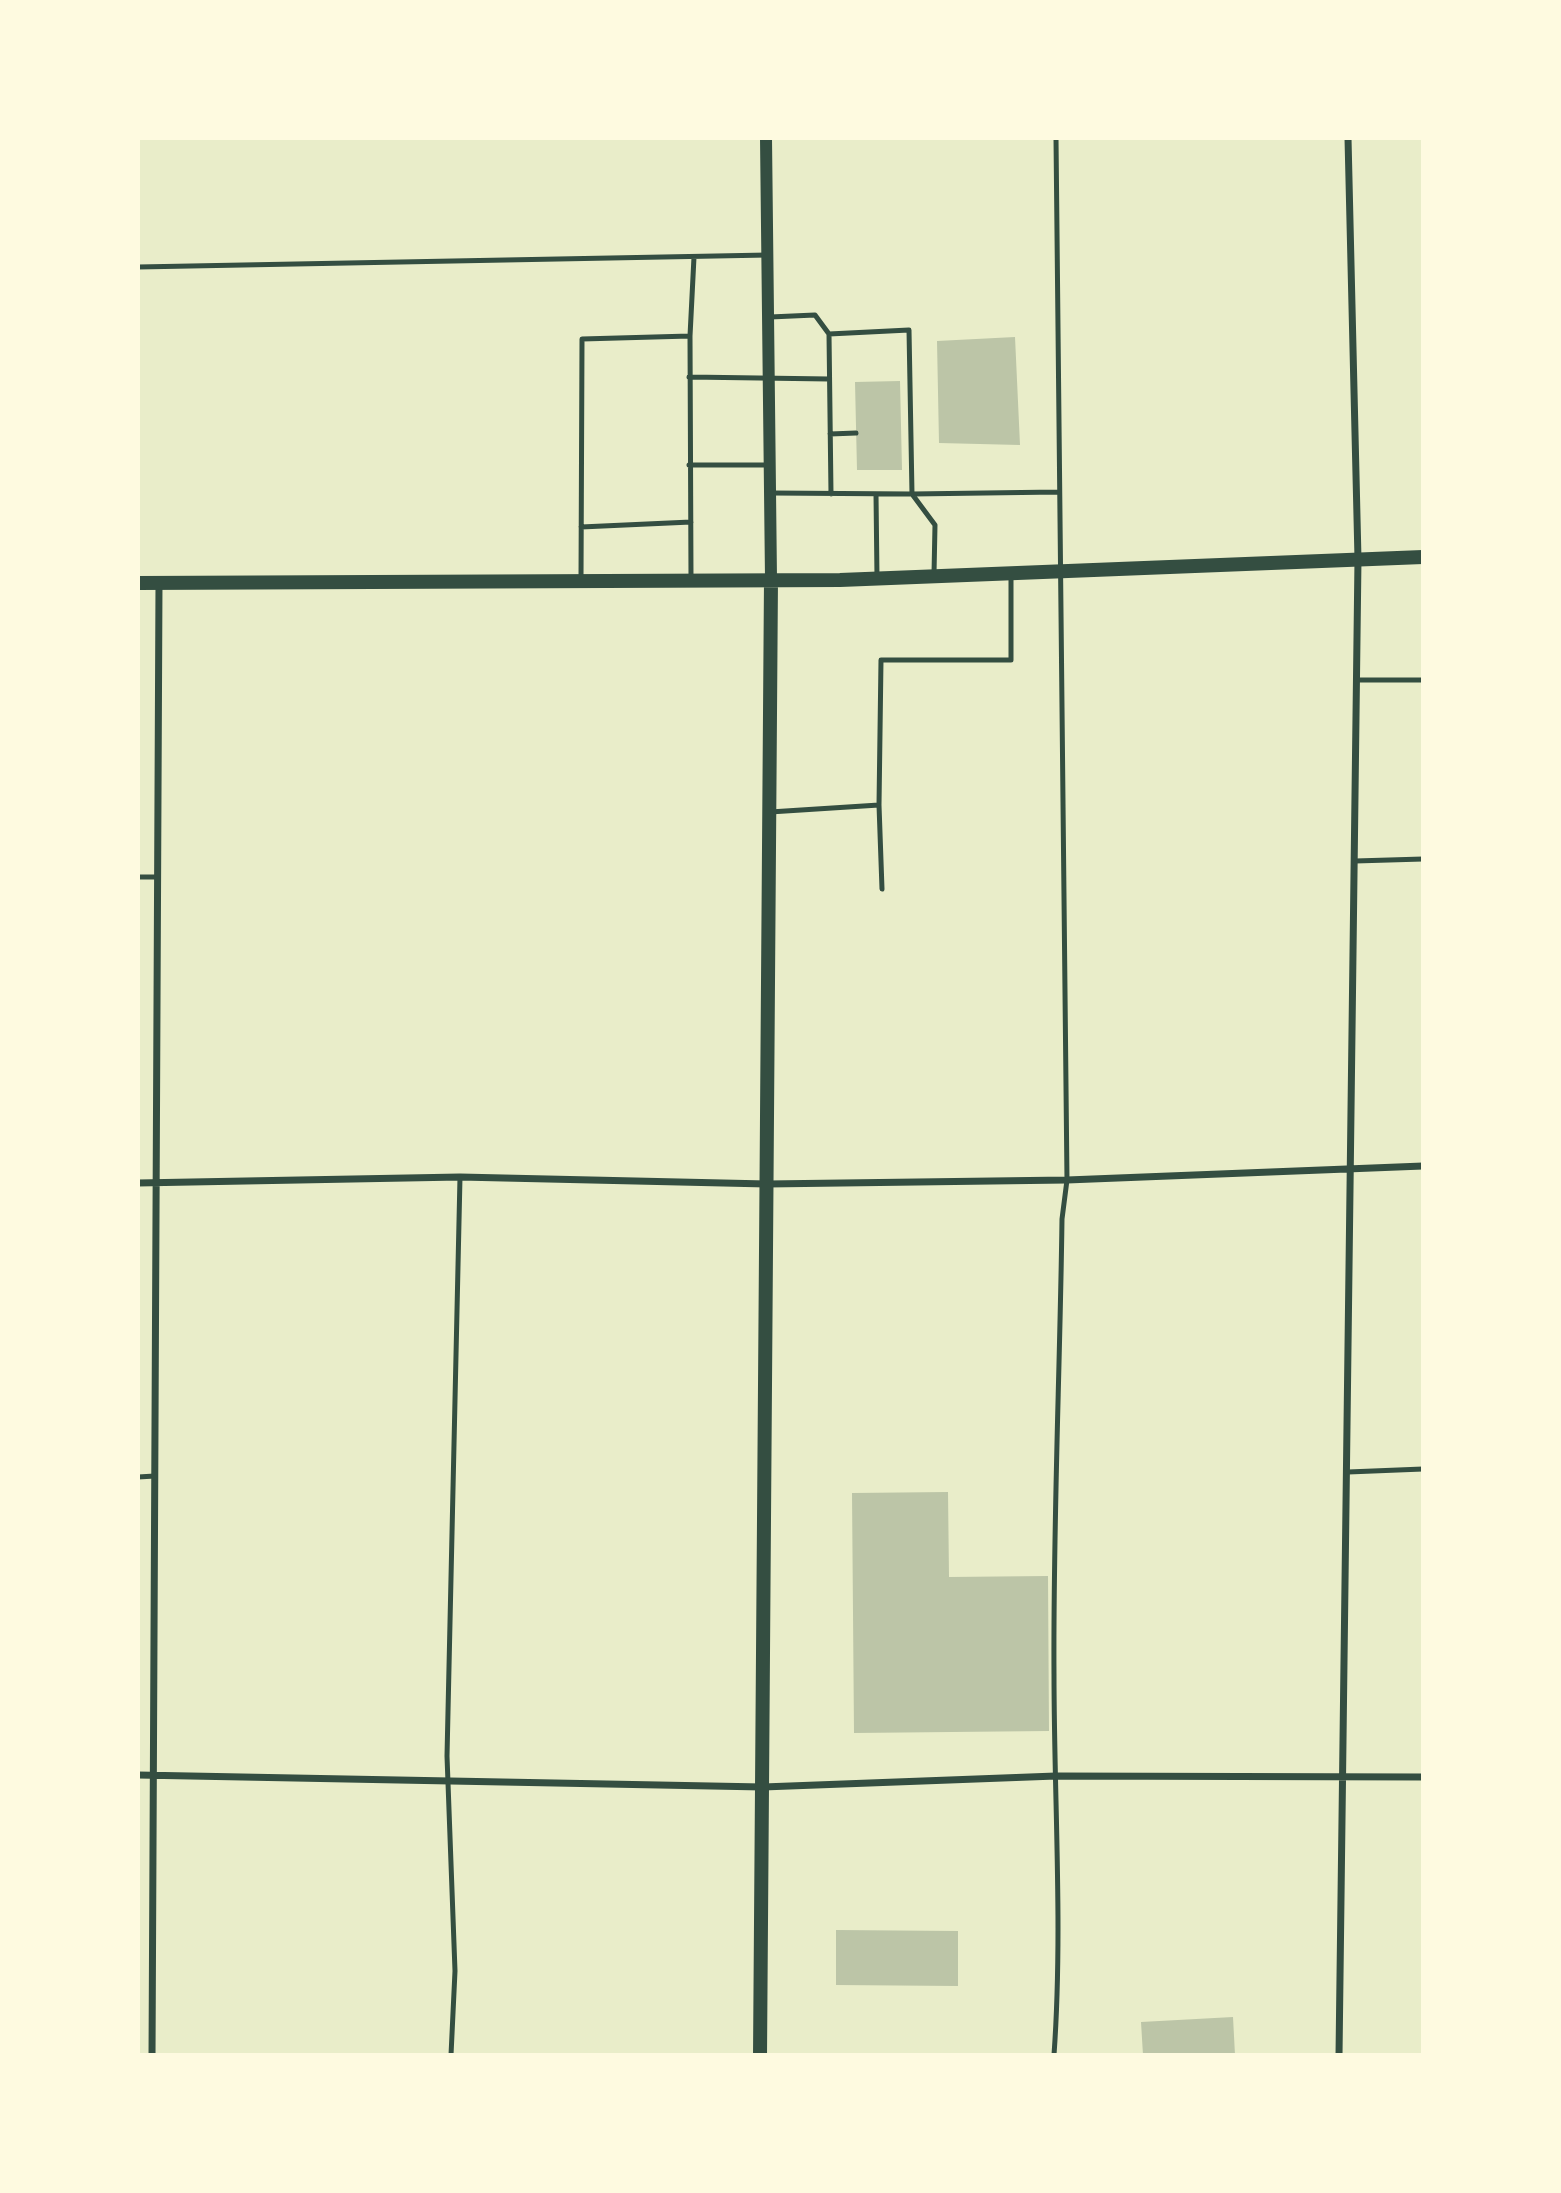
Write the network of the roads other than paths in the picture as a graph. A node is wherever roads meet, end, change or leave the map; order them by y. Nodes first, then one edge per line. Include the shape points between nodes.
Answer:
1 (766, 138) edge
2 (1056, 138) edge
3 (1348, 138) edge
4 (768, 255) junction
5 (694, 257) junction
6 (138, 267) edge
7 (769, 317) junction
8 (829, 334) junction
9 (690, 336) junction
10 (689, 377) junction
11 (770, 377) junction
12 (829, 379) junction
13 (901, 432) dead end
14 (910, 432) junction
15 (830, 433) junction
16 (856, 433) dead end
17 (690, 465) junction
18 (771, 465) junction
19 (1058, 492) junction
20 (771, 493) junction
21 (831, 494) junction
22 (876, 494) junction
23 (912, 494) junction
24 (691, 522) junction
25 (581, 527) junction
26 (1423, 557) edge
27 (1358, 559) junction
28 (1063, 573) junction
29 (1011, 574) junction
30 (934, 577) junction
31 (691, 579) junction
32 (771, 579) junction
33 (877, 579) junction
34 (581, 580) junction
35 (138, 583) edge
36 (159, 583) junction
37 (1357, 680) junction
38 (1423, 680) edge
39 (879, 805) junction
40 (770, 812) junction
41 (1423, 859) edge
42 (1355, 861) junction
43 (138, 877) edge
44 (158, 877) junction
45 (882, 889) dead end
46 (1423, 1166) edge
47 (1350, 1167) junction
48 (460, 1177) junction
49 (1067, 1180) junction
50 (156, 1182) junction
51 (138, 1183) edge
52 (767, 1184) junction
53 (1423, 1469) edge
54 (1348, 1472) junction
55 (155, 1476) junction
56 (138, 1477) edge
57 (138, 1775) edge
58 (153, 1775) junction
59 (1056, 1776) junction
60 (1423, 1777) edge
61 (1345, 1778) junction
62 (449, 1779) junction
63 (762, 1787) junction
64 (152, 2055) edge
65 (451, 2055) edge
66 (760, 2055) edge
67 (1054, 2055) edge
68 (1339, 2055) edge

1 - 4 street
2 - 19 lane
3 - 27 street
4 - 5 lane
4 - 7 street
5 - 6 lane
5 - 9 lane
7 - 8 lane via 815,315
7 - 11 street
8 - 12 lane
8 - 14 lane via 909,331
9 - 10 lane
9 - 25 lane via 582,339
10 - 11 lane
10 - 17 lane
11 - 12 lane
11 - 18 street
12 - 15 lane
13 - 14 lane
14 - 23 lane
15 - 16 lane
15 - 21 lane
17 - 18 lane
17 - 24 lane
18 - 20 street
19 - 23 lane
19 - 28 lane
20 - 21 lane
20 - 32 street
21 - 22 lane
22 - 23 lane
22 - 33 lane
23 - 30 lane via 935,525
24 - 25 lane
24 - 31 lane
25 - 34 lane
26 - 27 main road
27 - 28 main road
27 - 37 street
28 - 29 main road
28 - 49 lane
29 - 30 main road
29 - 39 lane via 1012,660 881,660
30 - 33 main road
31 - 32 main road
31 - 34 main road
32 - 33 main road
32 - 40 main road
34 - 36 main road
35 - 36 main road
36 - 44 street
37 - 38 lane
37 - 42 street
39 - 40 lane
39 - 45 lane
40 - 52 main road
41 - 42 lane
42 - 47 street
43 - 44 lane
44 - 50 street
46 - 47 street
47 - 49 street
47 - 54 street
48 - 50 street
48 - 52 street
48 - 62 lane
49 - 52 street
49 - 59 lane via 1062,1219 1056,1476
50 - 51 street
50 - 55 street
52 - 63 main road
53 - 54 lane
54 - 61 street
55 - 56 lane
55 - 58 street
57 - 58 street
58 - 62 street
58 - 64 street
59 - 61 street
59 - 63 street
59 - 67 lane via 1060,1949
60 - 61 street
61 - 68 street
62 - 63 street
62 - 65 lane via 455,1971
63 - 66 main road

